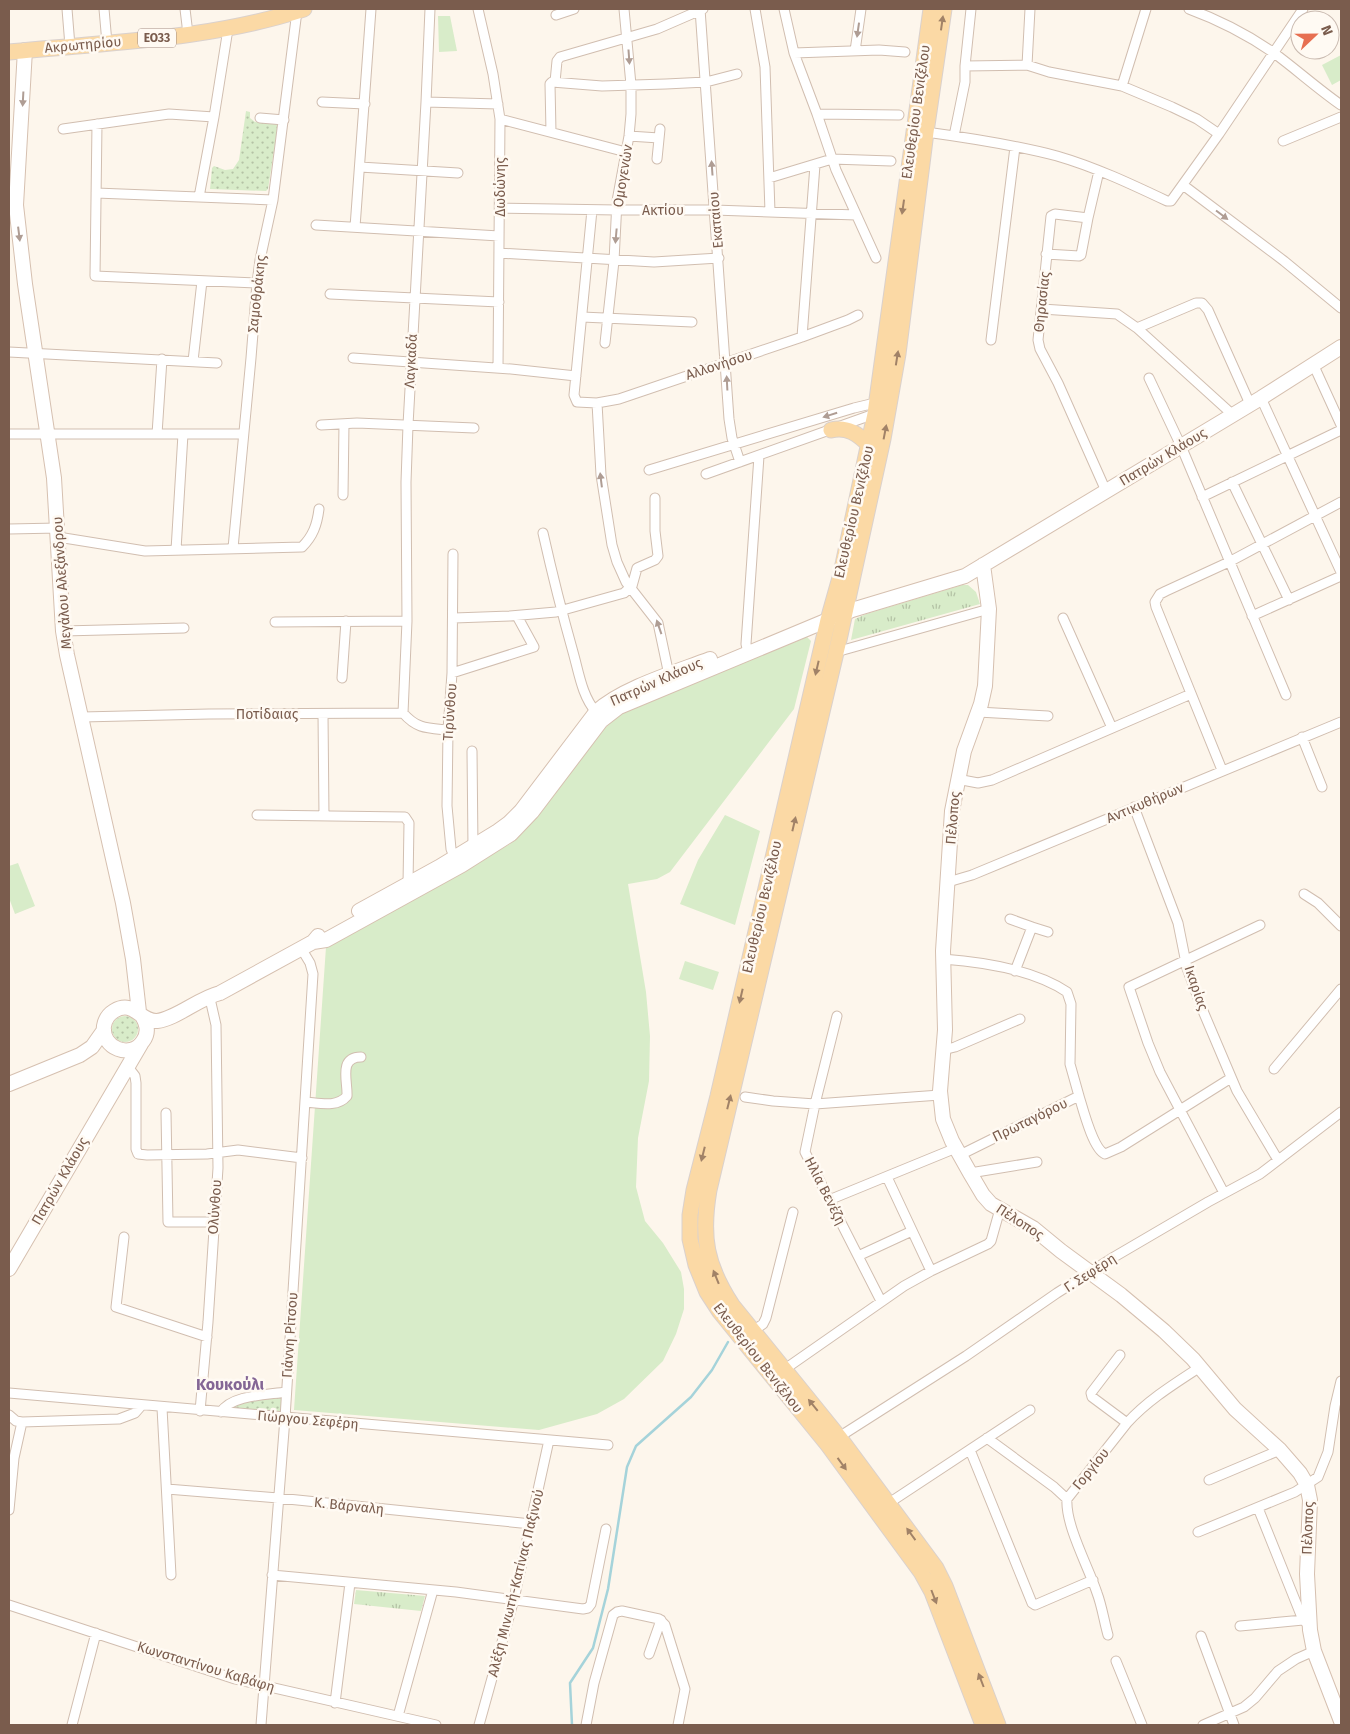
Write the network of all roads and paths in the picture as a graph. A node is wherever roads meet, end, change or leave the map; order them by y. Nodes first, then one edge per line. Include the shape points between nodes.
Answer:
1 (67, 9) edge
2 (104, 9) edge
3 (185, 9) edge
4 (371, 9) edge
5 (430, 9) edge
6 (478, 9) edge
7 (574, 9) edge
8 (624, 9) edge
9 (701, 9) edge
10 (754, 9) edge
11 (784, 9) edge
12 (861, 9) edge
13 (930, 9) edge
14 (944, 9) edge
15 (971, 9) edge
16 (1030, 9) edge
17 (1146, 9) edge
18 (1189, 9) edge
19 (1303, 9) edge
20 (300, 10) edge
21 (267, 14) edge
22 (556, 15) dead end
23 (228, 29) junction
24 (188, 34) junction
25 (628, 37) junction
26 (107, 43) junction
27 (70, 46) junction
28 (25, 50) junction
29 (855, 51) junction
30 (9, 52) edge
31 (905, 52) dead end
32 (1273, 52) junction
33 (794, 53) junction
34 (1027, 65) junction
35 (965, 66) junction
36 (737, 74) dead end
37 (706, 82) junction
38 (553, 83) junction
39 (631, 85) junction
40 (1122, 86) junction
41 (322, 102) dead end
42 (426, 102) junction
43 (365, 104) junction
44 (498, 104) junction
45 (1341, 104) edge
46 (817, 114) junction
47 (899, 115) dead end
48 (214, 117) junction
49 (1341, 117) edge
50 (260, 118) dead end
51 (500, 119) junction
52 (284, 120) junction
53 (97, 124) junction
54 (63, 129) dead end
55 (551, 132) junction
56 (926, 132) junction
57 (1219, 134) junction
58 (629, 136) junction
59 (954, 136) junction
60 (1283, 141) dead end
61 (1015, 146) junction
62 (626, 152) junction
63 (657, 159) dead end
64 (832, 160) junction
65 (891, 161) dead end
66 (815, 165) junction
67 (360, 167) junction
68 (422, 170) junction
69 (1099, 171) junction
70 (458, 173) dead end
71 (769, 178) junction
72 (1183, 186) junction
73 (96, 193) junction
74 (199, 197) junction
75 (274, 200) junction
76 (500, 208) junction
77 (592, 210) junction
78 (617, 210) junction
79 (714, 210) junction
80 (770, 212) junction
81 (811, 214) junction
82 (856, 215) junction
83 (1088, 218) junction
84 (316, 225) dead end
85 (355, 228) junction
86 (418, 231) junction
87 (499, 236) junction
88 (499, 252) junction
89 (1046, 254) junction
90 (588, 258) junction
91 (719, 258) junction
92 (876, 258) dead end
93 (614, 261) junction
94 (202, 281) junction
95 (256, 283) junction
96 (330, 294) dead end
97 (414, 298) junction
98 (499, 302) junction
99 (1341, 308) edge
100 (1042, 309) junction
101 (858, 315) dead end
102 (582, 317) junction
103 (607, 318) junction
104 (692, 322) dead end
105 (1137, 328) junction
106 (802, 337) junction
107 (990, 340) dead end
108 (605, 343) dead end
109 (1341, 347) edge
110 (9, 352) edge
111 (36, 353) junction
112 (352, 358) dead end
113 (162, 359) junction
114 (193, 361) junction
115 (410, 362) junction
116 (726, 362) junction
117 (216, 363) dead end
118 (1314, 366) junction
119 (498, 368) junction
120 (576, 376) junction
121 (1149, 378) dead end
122 (1256, 401) junction
123 (597, 403) junction
124 (881, 407) junction
125 (1233, 415) junction
126 (344, 424) junction
127 (321, 425) dead end
128 (408, 425) junction
129 (1341, 425) edge
130 (474, 428) dead end
131 (831, 430) junction
132 (1341, 430) edge
133 (9, 434) edge
134 (49, 434) junction
135 (157, 434) junction
136 (183, 434) junction
137 (243, 434) junction
138 (734, 444) junction
139 (869, 445) junction
140 (1181, 446) junction
141 (759, 456) junction
142 (1288, 456) junction
143 (740, 462) junction
144 (649, 470) dead end
145 (706, 474) dead end
146 (1232, 482) junction
147 (1106, 491) junction
148 (343, 495) dead end
149 (1202, 497) junction
150 (655, 498) dead end
151 (1341, 502) edge
152 (319, 509) dead end
153 (1316, 515) junction
154 (9, 529) edge
155 (58, 532) junction
156 (543, 532) dead end
157 (1262, 545) junction
158 (233, 548) junction
159 (176, 550) junction
160 (453, 554) dead end
161 (1229, 562) junction
162 (983, 565) junction
163 (1341, 574) edge
164 (630, 588) junction
165 (1289, 600) junction
166 (989, 609) junction
167 (561, 611) junction
168 (838, 612) junction
169 (518, 616) junction
170 (1252, 616) junction
171 (454, 618) junction
172 (1064, 618) dead end
173 (346, 621) junction
174 (407, 621) junction
175 (275, 622) dead end
176 (184, 628) dead end
177 (64, 631) junction
178 (747, 649) junction
179 (836, 652) junction
180 (452, 674) junction
181 (668, 675) junction
182 (342, 678) dead end
183 (1191, 694) junction
184 (1286, 695) dead end
185 (596, 712) junction
186 (978, 712) junction
187 (403, 713) junction
188 (323, 714) junction
189 (1048, 716) dead end
190 (82, 717) junction
191 (1341, 722) edge
192 (1112, 728) junction
193 (448, 730) junction
194 (1302, 737) junction
195 (472, 751) dead end
196 (1222, 770) junction
197 (957, 779) junction
198 (1322, 787) dead end
199 (1134, 807) junction
200 (257, 815) dead end
201 (324, 816) junction
202 (473, 846) junction
203 (458, 861) junction
204 (948, 882) junction
205 (408, 884) junction
206 (1304, 894) dead end
207 (1010, 919) dead end
208 (1260, 925) dead end
209 (1341, 926) edge
210 (1032, 927) junction
211 (1048, 932) dead end
212 (307, 945) junction
213 (943, 959) junction
214 (1186, 961) junction
215 (1015, 971) junction
216 (135, 976) junction
217 (1341, 989) edge
218 (215, 998) junction
219 (115, 1010) junction
220 (140, 1014) junction
221 (837, 1016) dead end
222 (1020, 1019) dead end
223 (104, 1030) junction
224 (143, 1042) junction
225 (116, 1049) junction
226 (943, 1050) junction
227 (80, 1055) junction
228 (360, 1058) dead end
229 (128, 1067) junction
230 (1274, 1069) dead end
231 (1231, 1078) junction
232 (9, 1084) edge
233 (111, 1094) junction
234 (940, 1095) junction
235 (1078, 1096) junction
236 (745, 1097) dead end
237 (305, 1102) junction
238 (815, 1104) junction
239 (1179, 1110) junction
240 (1341, 1112) edge
241 (166, 1113) dead end
242 (958, 1152) junction
243 (218, 1153) junction
244 (167, 1155) junction
245 (302, 1158) junction
246 (1278, 1160) junction
247 (1037, 1162) dead end
248 (970, 1173) junction
249 (887, 1177) junction
250 (1224, 1193) junction
251 (829, 1200) junction
252 (1000, 1209) junction
253 (793, 1212) dead end
254 (214, 1222) junction
255 (912, 1231) junction
256 (124, 1237) dead end
257 (858, 1256) junction
258 (9, 1269) edge
259 (931, 1271) junction
260 (1090, 1272) junction
261 (881, 1301) junction
262 (754, 1331) junction
263 (207, 1337) junction
264 (1120, 1355) dead end
265 (1200, 1367) junction
266 (785, 1369) junction
267 (1341, 1381) edge
268 (286, 1392) junction
269 (9, 1393) edge
270 (142, 1406) junction
271 (162, 1408) junction
272 (1030, 1410) dead end
273 (200, 1411) junction
274 (221, 1412) junction
275 (9, 1415) edge
276 (285, 1418) junction
277 (22, 1422) junction
278 (1127, 1423) junction
279 (839, 1436) junction
280 (987, 1438) junction
281 (550, 1440) junction
282 (608, 1445) dead end
283 (970, 1450) junction
284 (1280, 1450) junction
285 (1209, 1480) dead end
286 (1307, 1485) junction
287 (166, 1489) junction
288 (278, 1498) junction
289 (1067, 1499) junction
290 (889, 1503) junction
291 (1258, 1508) junction
292 (9, 1510) edge
293 (531, 1524) junction
294 (606, 1529) dead end
295 (1198, 1532) dead end
296 (171, 1575) dead end
297 (272, 1575) junction
298 (1092, 1580) junction
299 (350, 1583) junction
300 (433, 1590) junction
301 (514, 1599) junction
302 (9, 1605) edge
303 (660, 1620) junction
304 (1306, 1622) junction
305 (1240, 1626) dead end
306 (96, 1633) junction
307 (1108, 1635) dead end
308 (1201, 1636) dead end
309 (1314, 1651) junction
310 (649, 1654) dead end
311 (1116, 1661) dead end
312 (264, 1686) junction
313 (335, 1702) junction
314 (1231, 1714) junction
315 (398, 1716) junction
316 (1341, 1721) edge
317 (72, 1725) edge
318 (260, 1725) edge
319 (436, 1725) edge
320 (479, 1725) edge
321 (586, 1725) edge
322 (678, 1725) edge
323 (982, 1725) edge
324 (998, 1725) edge
325 (1142, 1725) edge
326 (1203, 1725) edge
327 (1234, 1725) edge
328 (1241, 1725) edge

1 - 27 street
2 - 26 street
3 - 24 street
4 - 43 street
5 - 42 street, Λαγκαδά
6 - 44 street, Δωδώνης
7 - 22 street
8 - 25 street, Ομογενών
9 - 25 street via 657,29
9 - 37 street, Εκαταίου
10 - 71 street via 765,67
11 - 33 street
12 -> 29 street
13 -> 124 main road, Ελευθερίου Βενιζέλου via 908,163
56 -> 14 main road, Ελευθερίου Βενιζέλου
15 - 35 street
16 - 34 street
17 - 40 street
18 - 32 street via 1228,25
19 - 32 street
20 - 21 main road, Ακρωτηρίου / ΕΟ33
20 - 52 street, Σαμοθράκης
21 - 23 main road, Ακρωτηρίου / ΕΟ33
23 - 24 main road, Ακρωτηρίου / ΕΟ33
23 - 48 street
24 - 26 main road, Ακρωτηρίου / ΕΟ33
25 - 38 street via 560,57
25 -> 39 street, Ομογενών
26 - 27 main road, Ακρωτηρίου / ΕΟ33
27 - 28 main road, Ακρωτηρίου / ΕΟ33
28 - 30 main road, Ακρωτηρίου / ΕΟ33
28 -> 111 main road, Μεγάλου Αλεξάνδρου via 16,185 17,219
29 - 31 street
29 - 33 street
32 - 45 street
32 - 57 street
33 - 46 street
34 - 35 street
34 - 40 street
35 - 59 street
36 - 37 street
37 - 39 street
79 -> 37 street, Εκαταίου
38 - 39 street
38 - 55 street
39 - 58 street, Ομογενών
40 - 57 street via 1197,119
41 - 43 street
42 - 44 street
42 - 68 street, Λαγκαδά
43 - 67 street
44 - 51 street, Δωδώνης
46 - 47 street
46 - 64 street
48 - 53 street via 169,114
48 - 74 street
49 - 60 street
50 - 52 street
51 - 55 street
51 - 76 street, Δωδώνης
52 - 75 street, Σαμοθράκης
53 - 54 street
53 - 73 street
55 - 62 street
56 - 59 street
124 -> 56 main road, Ελευθερίου Βενιζέλου via 898,354
57 - 72 street
58 - 62 street, Ομογενών
58 - 63 street via 660,134
59 - 61 street
61 - 69 street
61 - 107 street
62 - 78 street, Ομογενών
64 - 65 street
64 - 66 street
64 - 82 street
66 - 71 street
66 - 81 street
67 - 68 street
67 - 85 street
68 - 70 street
68 - 86 street, Λαγκαδά
69 - 72 street via 1167,201 1171,201
69 - 83 street
71 - 80 street
72 -> 99 street
73 - 74 street
73 - 94 street via 95,276
74 - 75 street
75 - 95 street, Σαμοθράκης
76 - 77 street, Ακτίου
76 - 87 street, Δωδώνης
77 - 78 street, Ακτίου
77 - 90 street
78 - 79 street, Ακτίου
78 -> 93 street, Ομογενών
79 - 80 street, Ακτίου
79 - 91 street, Εκαταίου
80 - 81 street, Ακτίου
81 - 82 street, Ακτίου
81 - 106 street
82 - 92 street
83 - 89 street via 1081,255
83 - 89 street, Θηρασίας via 1052,214
84 - 85 street
85 - 86 street
86 - 87 street
86 - 97 street, Λαγκαδά
87 - 88 street, Δωδώνης
88 - 90 street
88 - 98 street, Δωδώνης
89 - 100 street, Θηρασίας
90 - 93 street
90 - 102 street
91 - 93 street
91 - 116 street, Εκαταίου
93 - 103 street, Ομογενών
94 - 95 street
94 - 114 street
95 - 137 street, Σαμοθράκης
96 - 97 street
97 - 98 street
97 - 115 street, Λαγκαδά
98 - 119 street, Δωδώνης
100 - 105 street via 1113,313
100 - 147 street, Θηρασίας via 1040,349
101 - 106 street, Αλλονήσου
102 - 103 street
102 - 120 street
103 - 104 street
103 - 108 street, Ομογενών
105 - 122 street via 1202,303
105 - 125 street
106 - 116 street, Αλλονήσου
109 - 118 main road, Πατρών Κλάους
110 - 111 street
111 - 113 street
111 - 134 main road, Μεγάλου Αλεξάνδρου
112 - 115 street
113 - 114 street
113 - 135 street
114 - 117 street
115 - 119 street
115 - 128 street, Λαγκαδά
116 - 123 street, Αλλονήσου via 625,397
138 -> 116 street, Εκαταίου via 730,431
118 - 122 main road, Πατρών Κλάους
118 - 129 street
119 - 120 street
120 - 123 street, Αλλονήσου via 574,395 577,402
121 - 140 street
122 - 125 main road, Πατρών Κλάους
122 - 142 street
164 -> 123 street via 617,562 609,528 600,469
124 - 131 street
124 -> 138 street
124 - 139 main road, Ελευθερίου Βενιζέλου
168 -> 124 main road, Ελευθερίου Βενιζέλου
125 - 140 main road, Πατρών Κλάους
126 - 127 street
126 - 128 street
126 - 148 street
128 - 130 street
128 - 174 street, Λαγκαδά
131 - 139 main road via 853,431
131 - 141 street
132 - 142 street
133 - 134 street
134 - 135 street
134 - 155 main road, Μεγάλου Αλεξάνδρου
135 - 136 street
136 - 137 street
136 - 159 street
137 - 158 street, Σαμοθράκης
138 - 143 street, Εκαταίου
138 - 144 street
139 - 168 main road, Ελευθερίου Βενιζέλου
140 - 147 main road, Πατρών Κλάους
140 - 149 street
141 - 143 street
141 - 178 street
142 - 146 street
142 - 153 street
143 - 145 street
146 - 149 street
146 - 157 street
147 - 162 main road, Πατρών Κλάους
149 - 161 street
150 - 164 street via 658,556 636,569
151 - 153 street
152 - 158 street via 317,525 302,547
153 - 157 street
153 - 163 street
154 - 155 street
155 - 159 street via 138,550
155 - 177 main road, Μεγάλου Αλεξάνδρου
156 - 167 street
157 - 161 street
157 - 165 street
158 - 159 street
160 - 171 street, Τιρύνθου
161 - 170 street
161 - 183 street via 1166,591 1155,602
162 - 166 main road, Πέλοπος
162 - 168 main road, Πατρών Κλάους via 959,579
163 - 165 street
164 - 167 street via 616,596
181 -> 164 street via 658,623
165 - 170 street
166 - 179 street
166 - 186 main road, Πέλοπος via 985,686
167 - 169 street
167 - 185 street via 586,698
168 - 178 main road, Πατρών Κλάους
168 - 179 main road, Ελευθερίου Βενιζέλου
168 -> 323 main road, Ελευθερίου Βενιζέλου via 694,1190 690,1239 707,1292 720,1312 828,1445 929,1585
169 - 171 street
169 - 180 street via 534,647
170 - 184 street
171 - 180 street, Τιρύνθου
172 - 192 street
173 - 174 street
173 - 175 street
173 - 182 street
174 - 187 street, Λαγκαδά
176 - 177 street
177 - 190 main road, Μεγάλου Αλεξάνδρου
178 - 181 main road, Πατρών Κλάους
178 - 203 main road, Πατρών Κλάους via 614,711 592,731 520,825 508,836
262 -> 179 main road, Ελευθερίου Βενιζέλου via 718,1284 709,1259 705,1212
180 - 193 street, Τιρύνθου
181 - 185 main road, Πατρών Κλάους via 616,697
183 - 192 street
183 - 196 street
185 - 202 main road, Πατρών Κλάους via 515,817
186 - 189 street
186 - 197 main road, Πέλοπος
187 - 188 street, Ποτίδαιας
187 - 193 street via 420,727
188 - 190 street, Ποτίδαιας
188 - 201 street
190 - 216 main road, Μεγάλου Αλεξάνδρου via 123,903
191 - 194 street, Αντικυθήρων
192 - 197 street via 986,782
193 - 203 street, Τιρύνθου via 447,806 450,844
194 - 196 street, Αντικυθήρων
194 - 198 street
195 - 202 street
196 - 199 street, Αντικυθήρων
197 - 204 main road, Πέλοπος
199 - 204 street, Αντικυθήρων
199 - 214 street, Ικαρίας via 1178,923
200 - 201 street
201 - 205 street via 405,817 409,823
202 - 203 main road, Πατρών Κλάους
203 - 205 main road, Πατρών Κλάους
203 - 212 main road, Πατρών Κλάους via 326,940
204 - 213 main road, Πέλοπος
205 - 212 main road, Πατρών Κλάους via 322,932
206 - 209 street
207 - 210 street
208 - 214 street
210 - 211 street
210 - 215 street
212 - 218 main road, Πατρών Κλάους
212 - 237 street, Γιάννη Ρίτσου via 314,974
213 - 215 street, Πρωταγόρου via 982,962
213 - 226 main road, Πέλοπος
214 - 231 street, Ικαρίας
214 - 239 street via 1129,986 1154,1058
215 - 235 street, Πρωταγόρου via 1048,982 1069,994 1070,1064
216 - 219 main road via 130,995
216 - 220 main road, Μεγάλου Αλεξάνδρου
217 - 230 street
218 - 220 main road via 204,998 154,1021
218 - 224 main road
218 - 243 street, Ολύνθου
219 - 220 main road via 125,1008
219 - 223 main road via 108,1016
220 - 224 main road via 146,1025
221 - 238 street, Ηλία Βενέζη
222 - 226 street
223 - 225 main road via 108,1042
223 - 227 main road via 92,1047
224 - 225 main road via 130,1050
224 - 229 main road
225 - 227 main road
225 - 233 main road via 121,1056 121,1068
226 - 234 main road, Πέλοπος
227 - 232 main road
228 - 237 street via 349,1060 345,1066 347,1096 343,1100 330,1104
229 - 233 main road
229 - 244 street via 136,1083 138,1154
231 - 239 street
231 - 246 street, Ικαρίας
233 - 258 main road, Πατρών Κλάους
234 - 238 street
234 - 242 main road, Πέλοπος via 943,1119
235 - 239 street via 1095,1141 1104,1154 1121,1147
235 - 242 street, Πρωταγόρου
236 - 238 street
237 - 245 street, Γιάννη Ρίτσου
238 - 251 street, Ηλία Βενέζη via 805,1152
239 - 250 street
240 - 246 street, Γ. Σεφέρη
241 - 244 street
242 - 248 main road, Πέλοπος
242 - 249 street, Πρωταγόρου
243 - 244 street
243 - 245 street via 238,1150
243 - 254 street, Ολύνθου
244 - 254 street via 168,1222
245 - 268 street, Γιάννη Ρίτσου
246 - 250 street, Γ. Σεφέρη
247 - 248 street
248 - 252 main road, Πέλοπος via 987,1199
249 - 251 street, Πρωταγόρου
249 - 255 street
250 - 260 street, Γ. Σεφέρη
251 - 257 street, Ηλία Βενέζη
252 - 259 street via 990,1242
252 - 260 main road, Πέλοπος via 1033,1228
253 - 262 street via 766,1318
254 - 263 street, Ολύνθου
255 - 257 street
255 - 259 street
256 - 263 street via 115,1306
257 - 261 street, Ηλία Βενέζη
259 - 261 street
260 - 265 main road, Πέλοπος via 1164,1331
260 - 279 street, Γ. Σεφέρη
261 - 266 street
262 - 266 main road, Ελευθερίου Βενιζέλου
263 - 273 street, Ολύνθου
264 - 278 street via 1091,1393
265 - 278 street, Γοργίου via 1154,1398
265 - 284 main road, Πέλοπος via 1235,1409
279 -> 266 main road, Ελευθερίου Βενιζέλου
267 - 286 street via 1324,1464 1318,1477
268 - 274 street via 238,1400
268 - 276 street, Γιάννη Ρίτσου
269 - 270 street, Γιώργου Σεφέρη
270 - 271 street, Γιώργου Σεφέρη
270 - 277 street via 135,1413 119,1418
271 - 273 street, Γιώργου Σεφέρη
271 - 287 street
272 - 280 street
273 - 274 street, Γιώργου Σεφέρη
274 - 276 street, Γιώργου Σεφέρη
275 - 277 street
276 - 281 street, Γιώργου Σεφέρη
276 - 288 street, Γιάννη Ρίτσου
277 - 292 street via 14,1458
278 - 289 street, Γοργίου
279 - 290 main road, Ελευθερίου Βενιζέλου
280 - 283 street
280 - 289 street
281 - 282 street, Γιώργου Σεφέρη
281 - 293 street, Αλέξη Μινωτή-Κατίνας Παξινού
283 - 290 street
283 - 298 street via 1032,1603 1035,1605
284 - 285 street
284 - 286 main road, Πέλοπος
286 - 291 street
286 - 304 main road, Πέλοπος via 1310,1507
287 - 288 street, Κ. Βάρναλη
287 - 296 street
288 - 293 street, Κ. Βάρναλη
288 - 297 street, Γιάννη Ρίτσου
289 - 298 street, Γοργίου via 1067,1508
324 -> 290 main road, Ελευθερίου Βενιζέλου via 946,1586
291 - 295 street
291 - 304 street
293 - 301 street, Αλέξη Μινωτή-Κατίνας Παξινού
294 - 301 street via 588,1608
297 - 299 street
297 - 312 street, Γιάννη Ρίτσου
298 - 307 street, Γοργίου
299 - 300 street
299 - 313 street
300 - 301 street
300 - 315 street
301 - 320 street, Αλέξη Μινωτή-Κατίνας Παξινού
302 - 306 street, Κωνσταντίνου Καβάφη
303 - 310 street
303 - 321 street via 627,1612 613,1615
303 - 322 street via 666,1627 684,1684
304 - 305 street
304 - 309 main road, Πέλοπος
306 - 312 street, Κωνσταντίνου Καβάφη
306 - 317 street
308 - 314 street
309 - 314 street via 1284,1667 1251,1702
309 - 316 main road, Πέλοπος
311 - 325 street
312 - 313 street, Κωνσταντίνου Καβάφη
312 - 318 street, Γιάννη Ρίτσου
313 - 315 street, Κωνσταντίνου Καβάφη
314 - 326 street
314 - 327 street
314 - 328 street
315 - 319 street, Κωνσταντίνου Καβάφη

